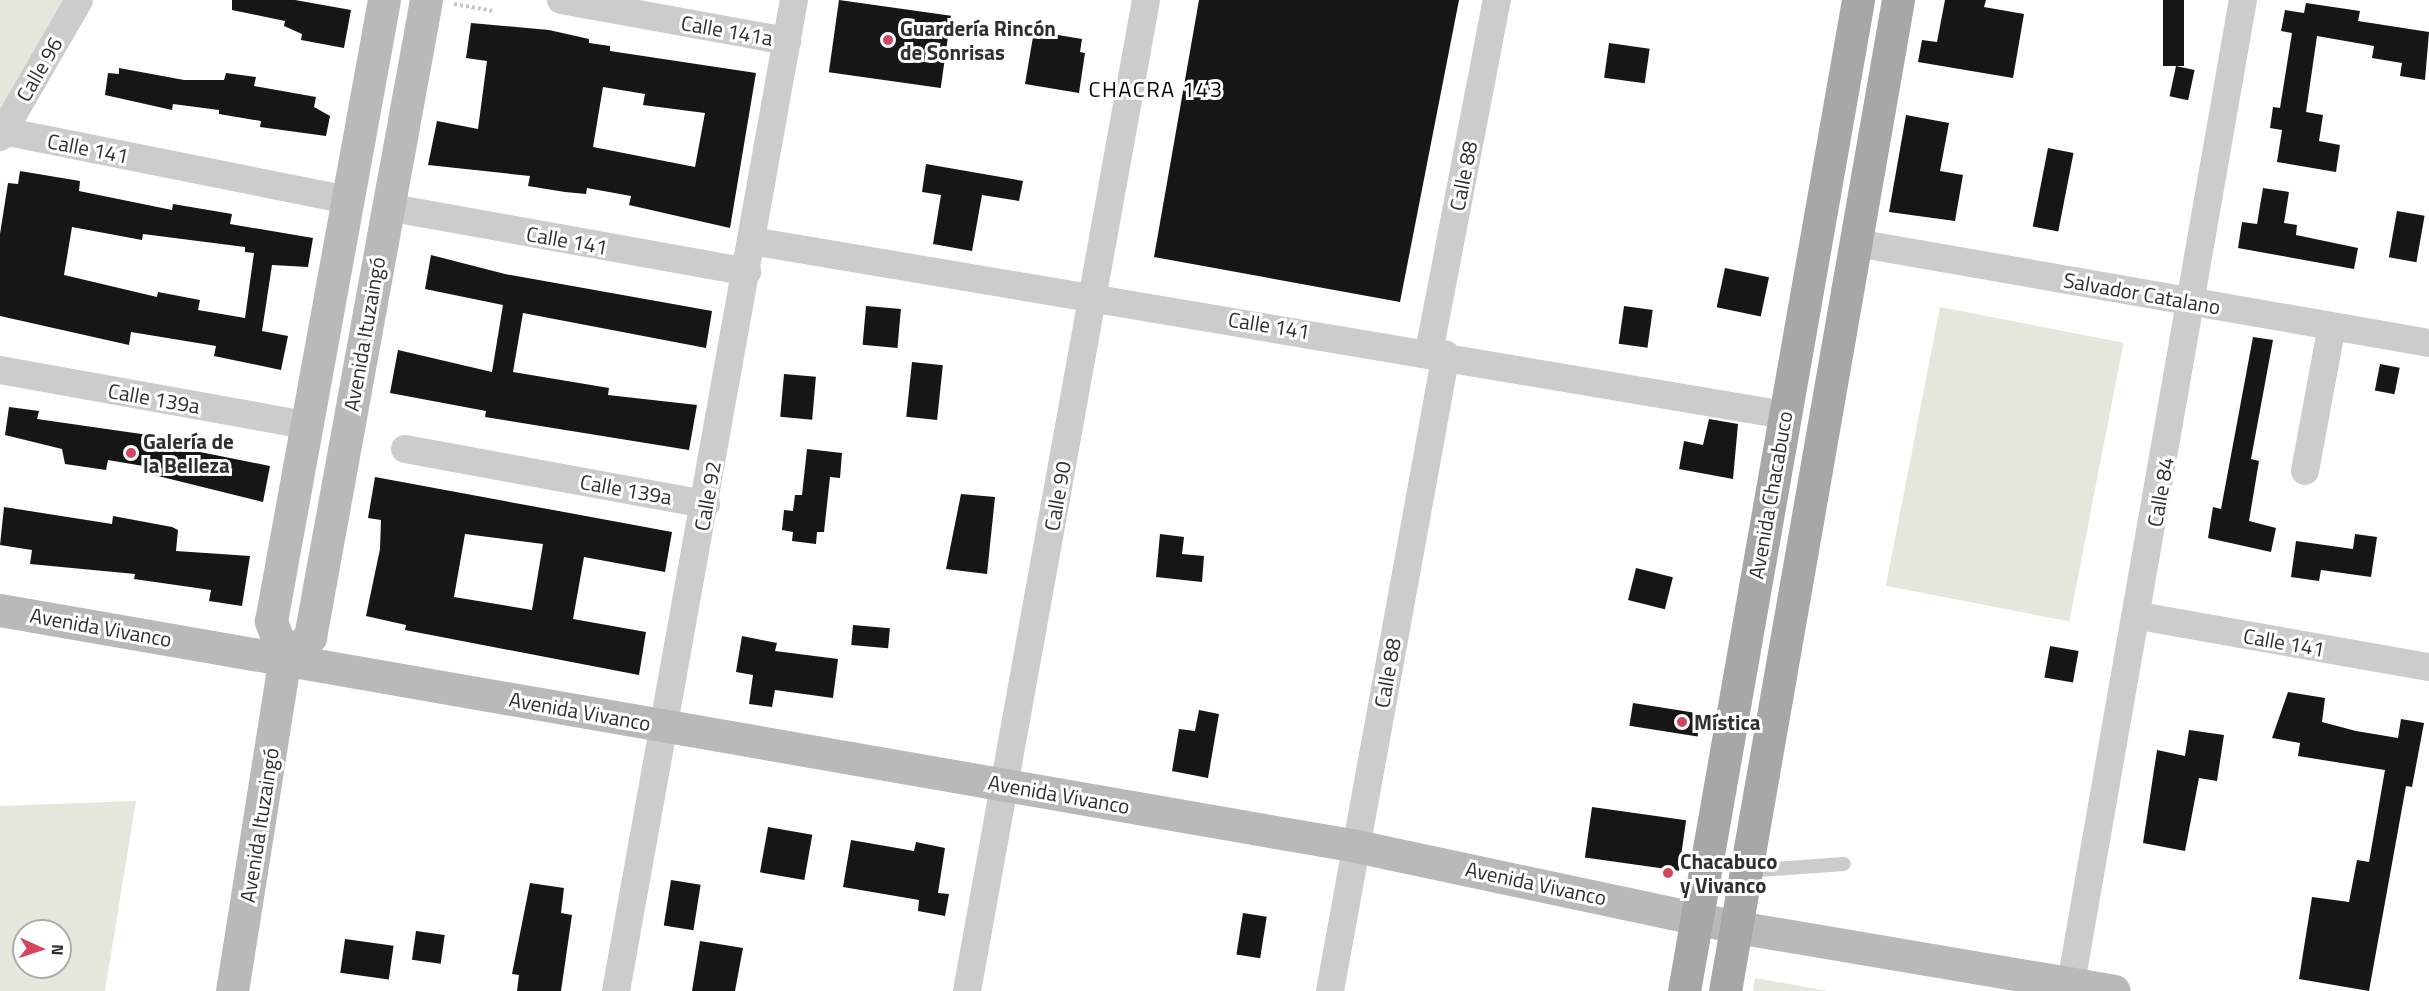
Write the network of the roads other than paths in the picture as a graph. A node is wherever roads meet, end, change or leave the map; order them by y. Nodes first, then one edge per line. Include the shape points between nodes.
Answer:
1 (79, 0) edge
2 (384, 0) edge
3 (561, 0) edge
4 (794, 0) edge
5 (1146, 0) edge
6 (1497, 0) edge
7 (1858, 0) edge
8 (1898, 0) edge
9 (2243, 0) edge
10 (440, 2) edge
11 (787, 41) junction
12 (2, 134) edge
13 (348, 200) junction
14 (387, 207) junction
15 (752, 241) junction
16 (1856, 243) junction
17 (747, 272) junction
18 (1093, 297) junction
19 (2192, 302) junction
20 (2332, 326) junction
21 (2429, 343) edge
22 (1437, 353) junction
23 (0, 370) edge
24 (1784, 415) junction
25 (307, 426) junction
26 (405, 449) dead end
27 (2305, 471) dead end
28 (706, 504) junction
29 (0, 610) edge
30 (2139, 616) junction
31 (285, 658) junction
32 (2429, 668) edge
33 (667, 726) junction
34 (1005, 784) junction
35 (1356, 846) junction
36 (1844, 864) dead end
37 (1746, 871) junction
38 (1698, 916) junction
39 (1737, 927) junction
40 (2071, 983) junction
41 (232, 991) edge
42 (616, 991) edge
43 (968, 991) edge
44 (1330, 991) edge
45 (1684, 991) edge
46 (1725, 991) edge
47 (2115, 991) edge

1 - 12 street, Calle 96
2 - 13 main road, Avenida Ituzaingó
3 - 11 street, Calle 141a
4 - 11 street, Calle 92
5 - 18 street, Calle 90
6 - 22 street, Calle 88
7 - 24 main road, Avenida Chacabuco
8 - 16 main road, Avenida Chacabuco
9 - 19 street, Calle 84
10 - 14 main road, Avenida Ituzaingó
11 - 15 street, Calle 92
12 - 13 street, Calle 141
13 - 25 main road, Avenida Ituzaingó
14 - 17 street, Calle 141
14 - 31 main road, Avenida Ituzaingó via 310,637
15 - 17 street, Calle 92
15 - 18 street, Calle 141
16 - 19 street, Salvador Catalano
16 - 37 main road, Avenida Chacabuco
17 - 28 street, Calle 92
18 - 22 street, Calle 141
18 - 34 street, Calle 90
19 - 20 street, Salvador Catalano
19 - 30 street, Calle 84
20 - 21 street, Salvador Catalano
20 - 27 street
22 - 24 street, Calle 141
22 - 35 street, Calle 88
23 - 25 street, Calle 139a
24 - 38 main road, Avenida Chacabuco
25 - 31 main road, Avenida Ituzaingó via 271,621
26 - 28 street, Calle 139a
28 - 33 street, Calle 92
29 - 31 main road, Avenida Vivanco
30 - 32 street, Calle 141
30 - 40 street, Calle 84
31 - 33 main road, Avenida Vivanco
31 - 41 main road, Avenida Ituzaingó
33 - 34 main road, Avenida Vivanco
33 - 42 street, Calle 92
34 - 35 main road, Avenida Vivanco
34 - 43 street, Calle 90
35 - 38 main road, Avenida Vivanco
35 - 44 street, Calle 88
36 - 37 lane
37 - 39 main road, Avenida Chacabuco
38 - 39 main road, Avenida Vivanco
38 - 45 main road, Avenida Chacabuco
39 - 40 main road, Avenida Vivanco
39 - 46 main road, Avenida Chacabuco
40 - 47 main road, Avenida Vivanco

